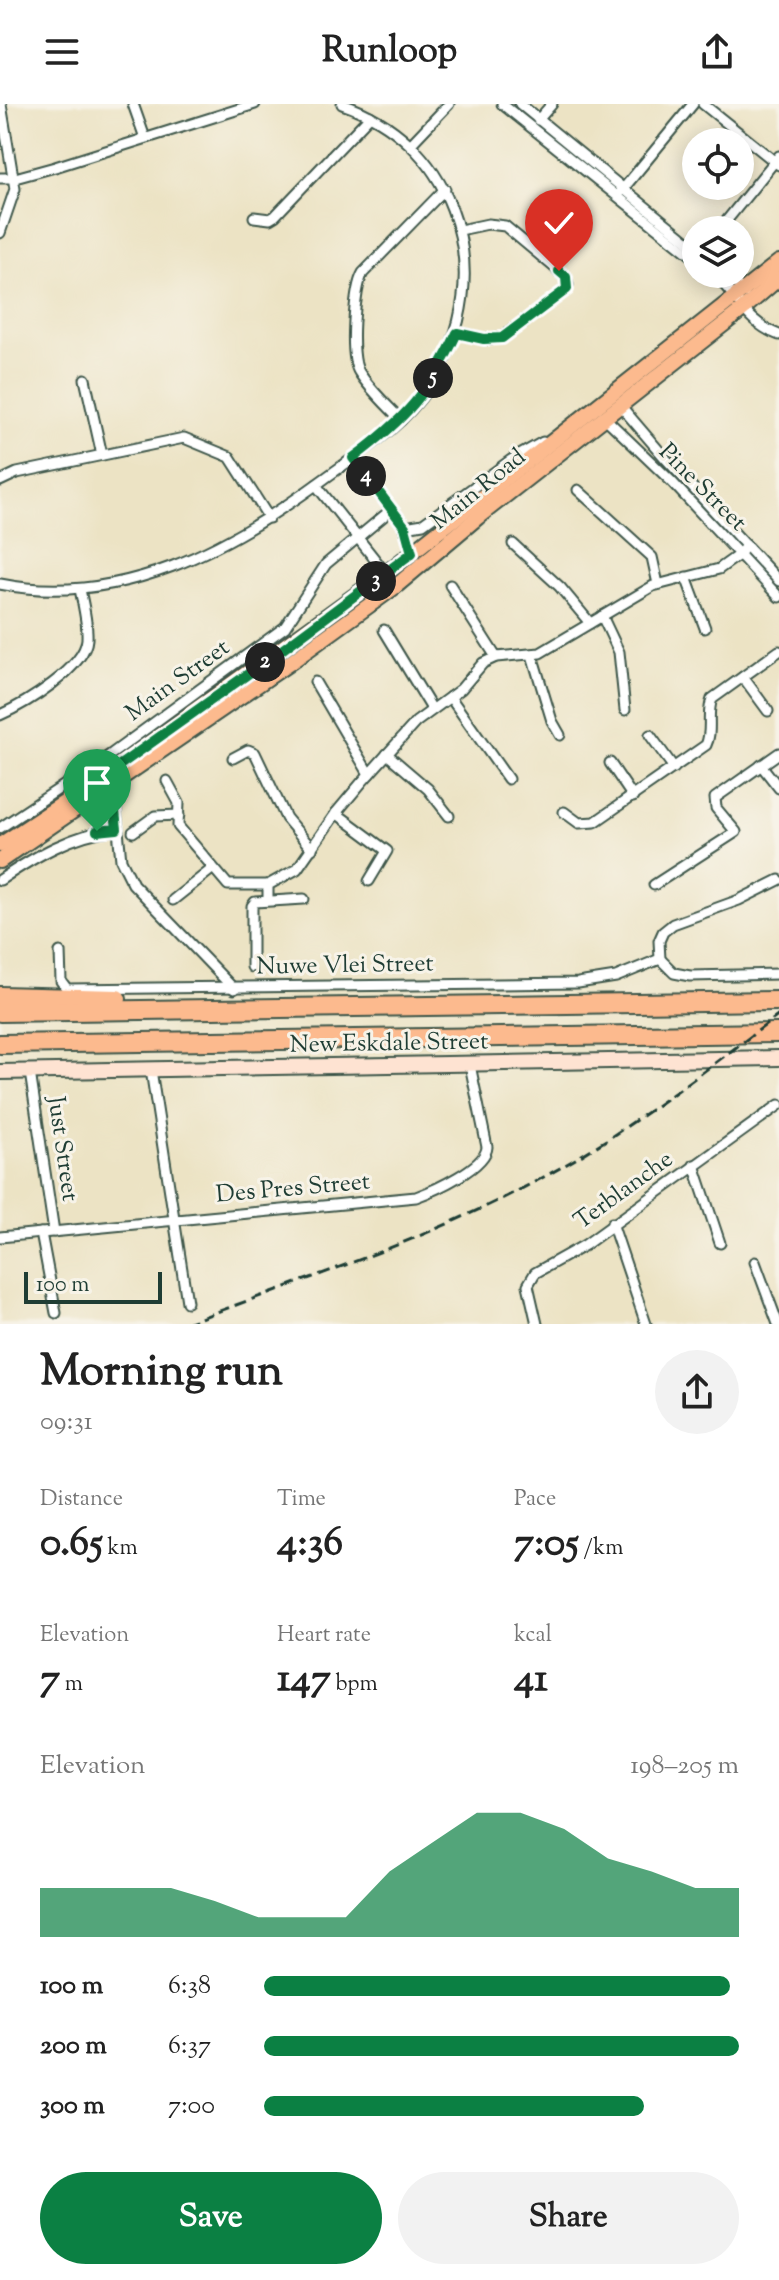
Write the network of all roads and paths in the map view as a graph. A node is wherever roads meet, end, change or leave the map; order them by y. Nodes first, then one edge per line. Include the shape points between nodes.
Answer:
1 (1, 104) edge
2 (133, 104) edge
3 (255, 104) edge
4 (342, 104) edge
5 (449, 104) edge
6 (502, 104) edge
7 (520, 104) edge
8 (552, 104) edge
9 (693, 104) edge
10 (703, 104) edge
11 (370, 116) junction
12 (540, 125) junction
13 (145, 138) junction
14 (411, 144) junction
15 (778, 161) edge
16 (0, 178) edge
17 (15, 178) junction
18 (445, 189) junction
19 (620, 193) junction
20 (731, 216) edge
21 (254, 217) dead end
22 (460, 230) junction
23 (0, 233) edge
24 (682, 238) edge
25 (682, 247) edge
26 (779, 262) edge
27 (779, 278) edge
28 (728, 288) edge
29 (735, 288) edge
30 (745, 304) junction
31 (457, 333) junction
32 (779, 335) edge
33 (85, 379) dead end
34 (616, 401) junction
35 (600, 414) junction
36 (401, 420) junction
37 (568, 430) junction
38 (102, 455) junction
39 (353, 458) junction
40 (0, 481) edge
41 (316, 485) junction
42 (578, 490) dead end
43 (391, 510) junction
44 (269, 518) junction
45 (405, 527) junction
46 (357, 538) junction
47 (513, 544) dead end
48 (743, 550) junction
49 (415, 560) junction
50 (386, 573) junction
51 (686, 577) junction
52 (779, 581) edge
53 (0, 584) edge
54 (658, 584) junction
55 (450, 585) dead end
56 (396, 586) junction
57 (80, 589) junction
58 (779, 597) edge
59 (602, 616) junction
60 (590, 623) junction
61 (705, 628) dead end
62 (384, 630) dead end
63 (779, 651) edge
64 (532, 655) junction
65 (496, 657) junction
66 (743, 677) junction
67 (315, 682) dead end
68 (450, 697) junction
69 (432, 709) junction
70 (625, 710) dead end
71 (768, 711) dead end
72 (0, 715) edge
73 (560, 735) dead end
74 (650, 735) dead end
75 (779, 753) edge
76 (387, 754) junction
77 (233, 758) dead end
78 (610, 763) dead end
79 (761, 765) junction
80 (674, 768) junction
81 (369, 774) junction
82 (508, 779) dead end
83 (167, 781) dead end
84 (106, 782) junction
85 (779, 788) edge
86 (633, 797) junction
87 (564, 812) dead end
88 (336, 813) junction
89 (179, 815) junction
90 (449, 816) dead end
91 (0, 828) edge
92 (117, 829) junction
93 (133, 832) dead end
94 (0, 845) edge
95 (312, 849) junction
96 (0, 861) edge
97 (212, 869) junction
98 (0, 880) edge
99 (779, 880) edge
100 (369, 881) dead end
101 (268, 885) junction
102 (654, 885) dead end
103 (304, 899) dead end
104 (173, 900) dead end
105 (268, 900) junction
106 (60, 952) dead end
107 (660, 959) junction
108 (252, 967) dead end
109 (779, 974) edge
110 (234, 989) junction
111 (0, 996) edge
112 (779, 1001) edge
113 (405, 1006) junction
114 (0, 1012) edge
115 (779, 1033) edge
116 (0, 1044) edge
117 (779, 1058) edge
118 (470, 1065) junction
119 (151, 1070) junction
120 (0, 1072) edge
121 (30, 1072) junction
122 (779, 1105) edge
123 (694, 1165) junction
124 (173, 1219) junction
125 (612, 1223) junction
126 (54, 1232) junction
127 (41, 1233) junction
128 (0, 1237) edge
129 (720, 1243) dead end
130 (755, 1262) dead end
131 (187, 1302) dead end
132 (56, 1313) dead end
133 (537, 1324) edge
134 (646, 1324) edge
135 (778, 1324) edge

1 - 17 street
2 - 13 street
3 - 13 street
4 - 11 street
5 - 14 street
6 - 12 street
7 - 12 street
8 - 12 street
9 - 19 street
10 - 15 street
11 - 14 street
11 - 21 street via 275,216
12 - 19 street
13 - 17 street
14 - 18 street
15 - 20 street
16 - 17 street
17 - 23 street via 14,198
18 - 22 street
18 - 36 street via 363,273 357,286 357,369
19 - 24 street
19 - 25 street
22 - 31 street via 465,278
22 - 31 street via 505,226 566,277 568,285 502,338
26 - 30 main road, Main Road
27 - 30 main road, Main Road
28 - 30 street
29 - 30 street
30 - 32 street via 765,329
30 - 34 main road, Main Road
31 - 36 street via 425,391
33 - 38 street
34 - 35 main road, Main Road
34 - 48 street, Pine Street
35 - 37 main road, Main Road
35 - 48 street, Pine Street
35 - 49 main road, Main Road
36 - 39 street
37 - 45 street, Main Road via 511,460 423,524
37 - 49 main road, Main Road
38 - 40 street
38 - 44 street via 177,437 192,440 230,457
39 - 41 street
39 - 43 street
41 - 44 street
41 - 46 street
42 - 54 street via 652,557
43 - 45 street
43 - 46 street, Main Street
44 - 57 street via 202,556
45 - 49 street
46 - 50 street
46 - 91 street, Main Street via 326,564 285,627
47 - 60 street
48 - 51 street via 719,569
48 - 52 street, Pine Street
48 - 58 street, Pine Street
49 - 50 main road, Main Road
49 - 56 main road, Main Road
50 - 56 street
50 - 84 main road, Main Road
51 - 54 street
51 - 61 street
53 - 57 street
54 - 59 street
55 - 65 street
56 - 84 main road, Main Road via 288,664
57 - 72 street via 87,639 81,657
59 - 60 street
59 - 70 street via 619,652
60 - 64 street
62 - 69 street
63 - 66 street
64 - 65 street
64 - 73 street
65 - 68 street via 483,663
66 - 71 street
66 - 80 street via 712,699 708,741
67 - 81 street
68 - 69 street
68 - 82 street
69 - 76 street
74 - 80 street
75 - 79 street
76 - 81 street
76 - 90 street via 428,789
77 - 95 street via 248,750 255,753 286,818
78 - 86 street
79 - 85 street
79 - 102 street via 714,802 736,832
80 - 86 street
81 - 88 street
83 - 89 street via 178,798
84 - 92 street via 115,800
84 - 94 main road, Main Road
84 - 96 main road, Main Road
86 - 87 street via 589,823 579,823
88 - 95 street
88 - 100 street via 387,851
89 - 93 street via 155,816
89 - 97 street via 178,826
92 - 98 street via 65,842
92 - 110 street via 121,860 133,884
95 - 101 street via 297,869
97 - 101 street via 232,887
97 - 104 street
99 - 107 street via 673,924 659,941
101 - 105 street
103 - 105 street
105 - 108 street via 252,906
106 - 110 street, Nuwe Vlei Street via 61,981 67,989
107 - 109 street via 674,973 690,976
107 - 110 street, Nuwe Vlei Street via 616,977 578,983
111 - 113 highway
112 - 113 highway
113 - 114 highway
115 - 116 highway
117 - 118 street, New Eskdale Street
118 - 119 street, New Eskdale Street
118 - 124 street, Des Pres Street via 487,1151 444,1185 400,1200
119 - 121 street, New Eskdale Street
119 - 124 street
120 - 121 street, New Eskdale Street
121 - 126 street, Just Street
122 - 123 street, Terblanche
123 - 125 street, Terblanche
123 - 129 street
124 - 126 street, Des Pres Street
124 - 131 street
125 - 133 street, Terblanche via 530,1279 528,1293
125 - 134 street
126 - 127 street, Des Pres Street
127 - 128 street, Des Pres Street
127 - 132 street
130 - 135 street

